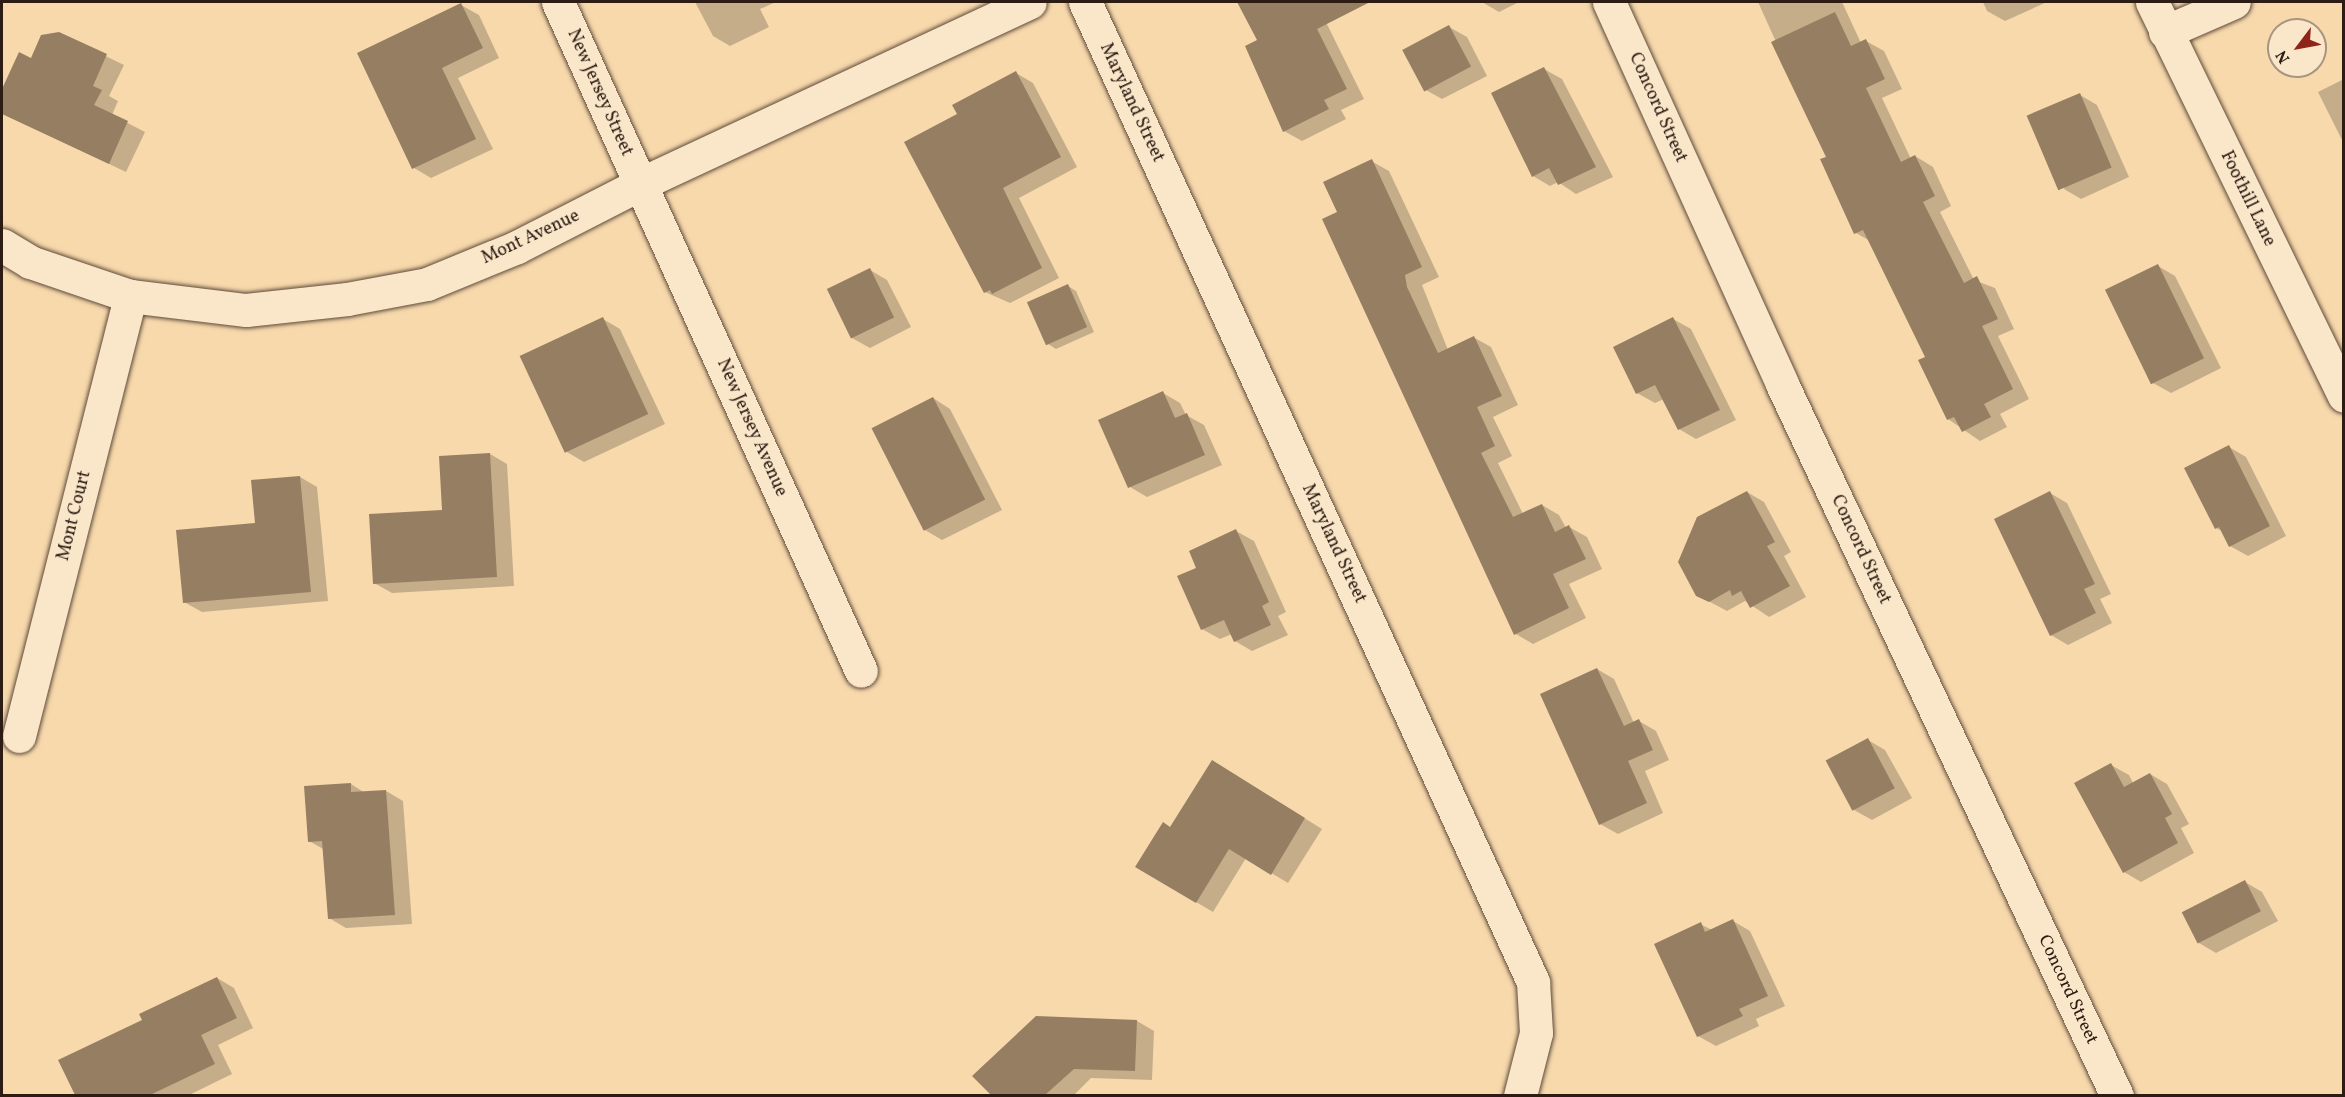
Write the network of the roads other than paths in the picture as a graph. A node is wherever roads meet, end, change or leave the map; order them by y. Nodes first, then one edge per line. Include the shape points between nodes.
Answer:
1 (558, 2) edge
2 (1030, 2) edge
3 (1084, 2) edge
4 (1609, 2) edge
5 (2152, 2) edge
6 (2234, 2) edge
7 (2165, 32) junction
8 (640, 184) junction
9 (2, 245) edge
10 (130, 296) junction
11 (2343, 396) edge
12 (861, 671) dead end
13 (19, 736) dead end
14 (1520, 1095) edge
15 (2117, 1095) edge

1 - 8 street, New Jersey Street
2 - 8 street, Mont Avenue
3 - 14 street, Maryland Street via 1533,982 1536,1033
4 - 15 street, Concord Street via 1782,384
5 - 7 street, Foothill Lane
6 - 7 street
7 - 11 street, Foothill Lane
8 - 10 street, Mont Avenue via 517,247 427,284 347,299 246,310
8 - 12 street, New Jersey Avenue
9 - 10 street, Mont Avenue via 30,262
10 - 13 street, Mont Court

